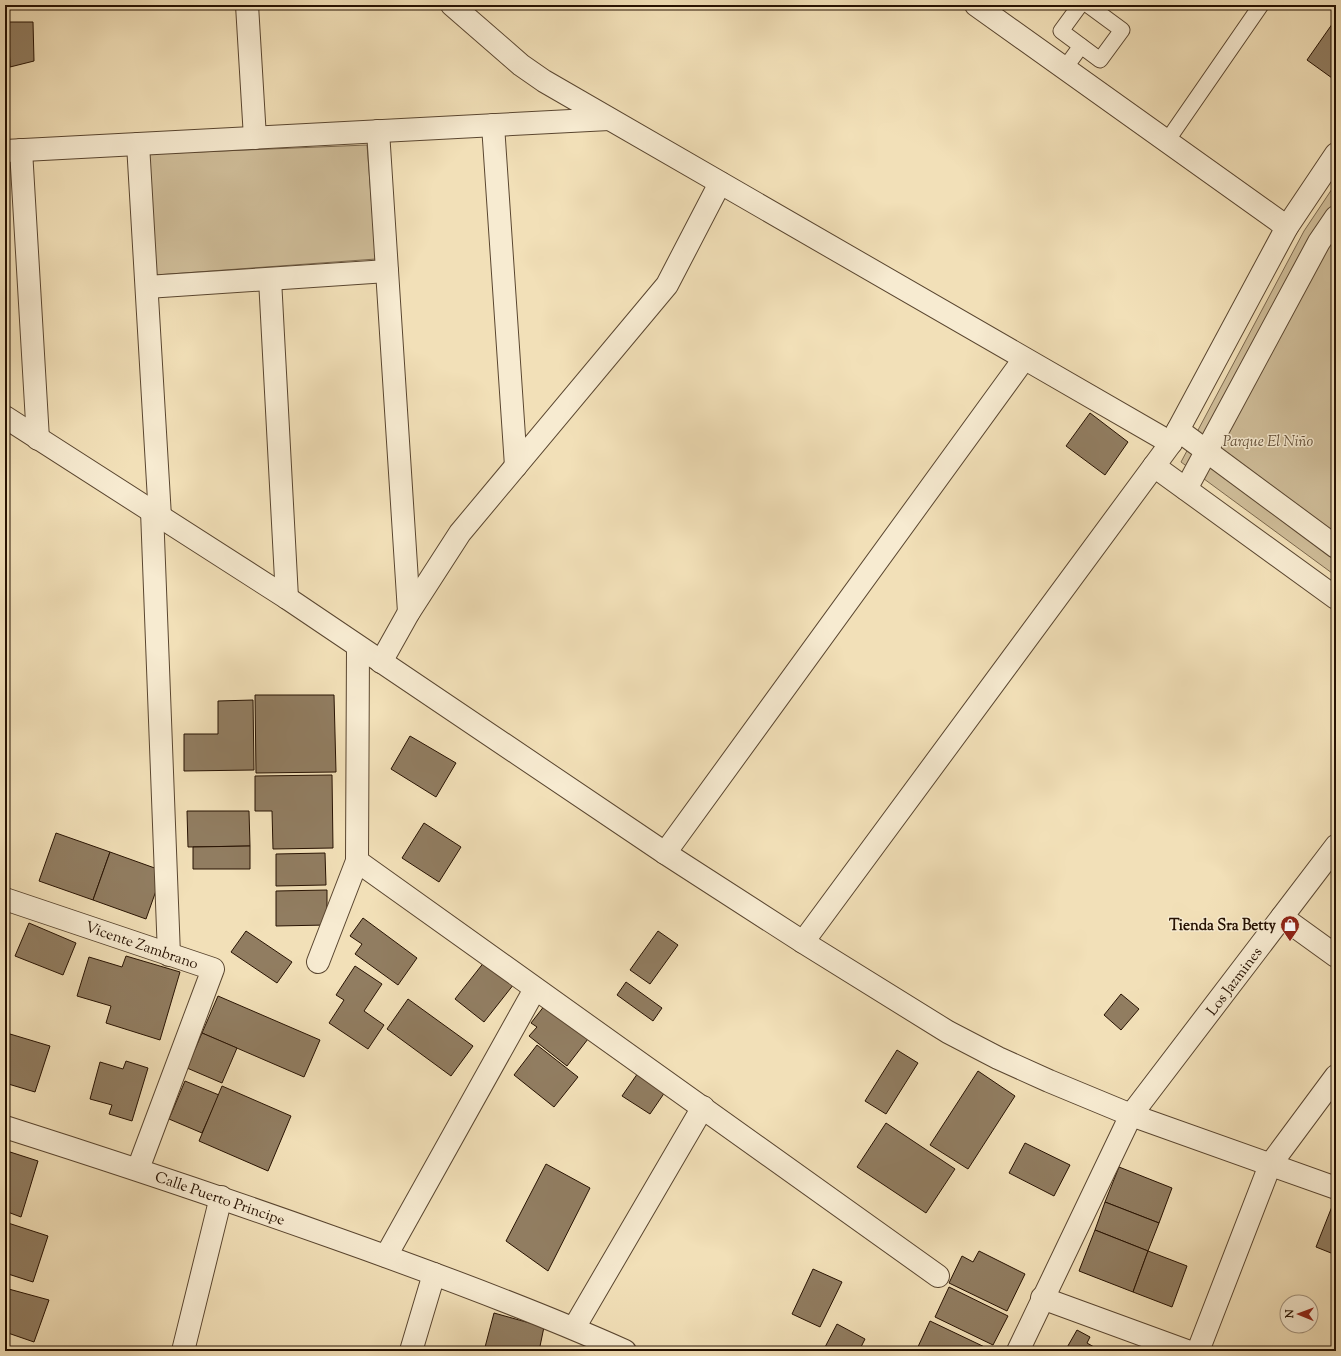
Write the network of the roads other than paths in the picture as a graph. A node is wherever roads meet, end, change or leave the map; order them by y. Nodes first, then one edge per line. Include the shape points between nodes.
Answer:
1 (247, 5) edge
2 (452, 5) edge
3 (976, 5) edge
4 (1080, 5) edge
5 (1262, 5) edge
6 (1098, 8) edge
7 (1081, 46) junction
8 (1065, 68) junction
9 (609, 119) junction
10 (493, 125) junction
11 (378, 131) junction
12 (255, 138) junction
13 (1167, 141) junction
14 (138, 144) junction
15 (13, 151) edge
16 (1336, 154) edge
17 (720, 183) junction
18 (1336, 217) edge
19 (1287, 227) junction
20 (387, 271) junction
21 (270, 278) junction
22 (147, 287) junction
23 (1024, 359) junction
24 (5, 417) edge
25 (1174, 436) junction
26 (38, 438) junction
27 (1206, 452) junction
28 (516, 466) junction
29 (1154, 466) junction
30 (1186, 489) junction
31 (156, 514) junction
32 (1336, 547) edge
33 (287, 598) junction
34 (1336, 598) edge
35 (409, 612) junction
36 (358, 647) junction
37 (381, 662) junction
38 (1336, 846) edge
39 (665, 853) junction
40 (358, 861) junction
41 (5, 899) edge
42 (1282, 917) junction
43 (803, 942) junction
44 (169, 955) junction
45 (1336, 956) edge
46 (318, 962) dead end
47 (535, 989) junction
48 (1336, 1076) edge
49 (703, 1107) junction
50 (1131, 1115) junction
51 (5, 1127) edge
52 (1270, 1165) junction
53 (138, 1169) junction
54 (1336, 1188) edge
55 (221, 1197) junction
56 (386, 1256) junction
57 (434, 1274) junction
58 (938, 1276) dead end
59 (1042, 1298) junction
60 (574, 1328) junction
61 (183, 1351) edge
62 (411, 1351) edge
63 (625, 1351) edge
64 (1018, 1351) edge
65 (1187, 1351) edge
66 (1198, 1351) edge

1 - 12 street
2 - 9 street via 521,65
3 - 8 street
4 - 7 lane via 1061,31
5 - 13 lane
6 - 7 lane via 1122,30 1100,60
7 - 8 lane
8 - 13 street
9 - 10 street
9 - 17 street
10 - 11 street
10 - 28 street
11 - 12 street
11 - 20 street
12 - 14 street
13 - 19 street
14 - 15 street
14 - 22 street
15 - 26 street
16 - 19 street
17 - 23 street
17 - 28 street via 667,286
18 - 27 street via 1319,242
19 - 25 street
20 - 21 street
20 - 35 street
21 - 22 street
21 - 33 street
22 - 31 street
23 - 25 street
23 - 39 street
24 - 26 street
25 - 27 street
25 - 29 street
26 - 31 street
27 - 30 street
27 - 32 street
28 - 35 street via 460,533
29 - 30 street
29 - 43 street
30 - 34 street
31 - 33 street
31 - 44 street
33 - 36 street
35 - 37 street
36 - 37 street
36 - 40 street
37 - 39 street
38 - 42 street, Los Jazmines
39 - 43 street
40 - 46 street
40 - 47 street
41 - 44 street, Vicente Zambrano
42 - 45 street
42 - 50 street, Los Jazmines
43 - 50 street via 948,1032 998,1058
44 - 53 street, Vicente Zambrano via 213,969
47 - 49 street
47 - 56 street
48 - 52 street
49 - 58 street
49 - 60 street
50 - 52 street
50 - 59 street, Los Jazmines
51 - 53 street, Calle Puerto Principe
52 - 54 street
52 - 66 street
53 - 55 street, Calle Puerto Principe
55 - 56 street, Calle Puerto Principe
55 - 61 street
56 - 57 street, Calle Puerto Principe
57 - 60 street, Calle Puerto Principe
57 - 62 street
59 - 64 street, Los Jazmines
59 - 65 street
60 - 63 street, Calle Puerto Principe

